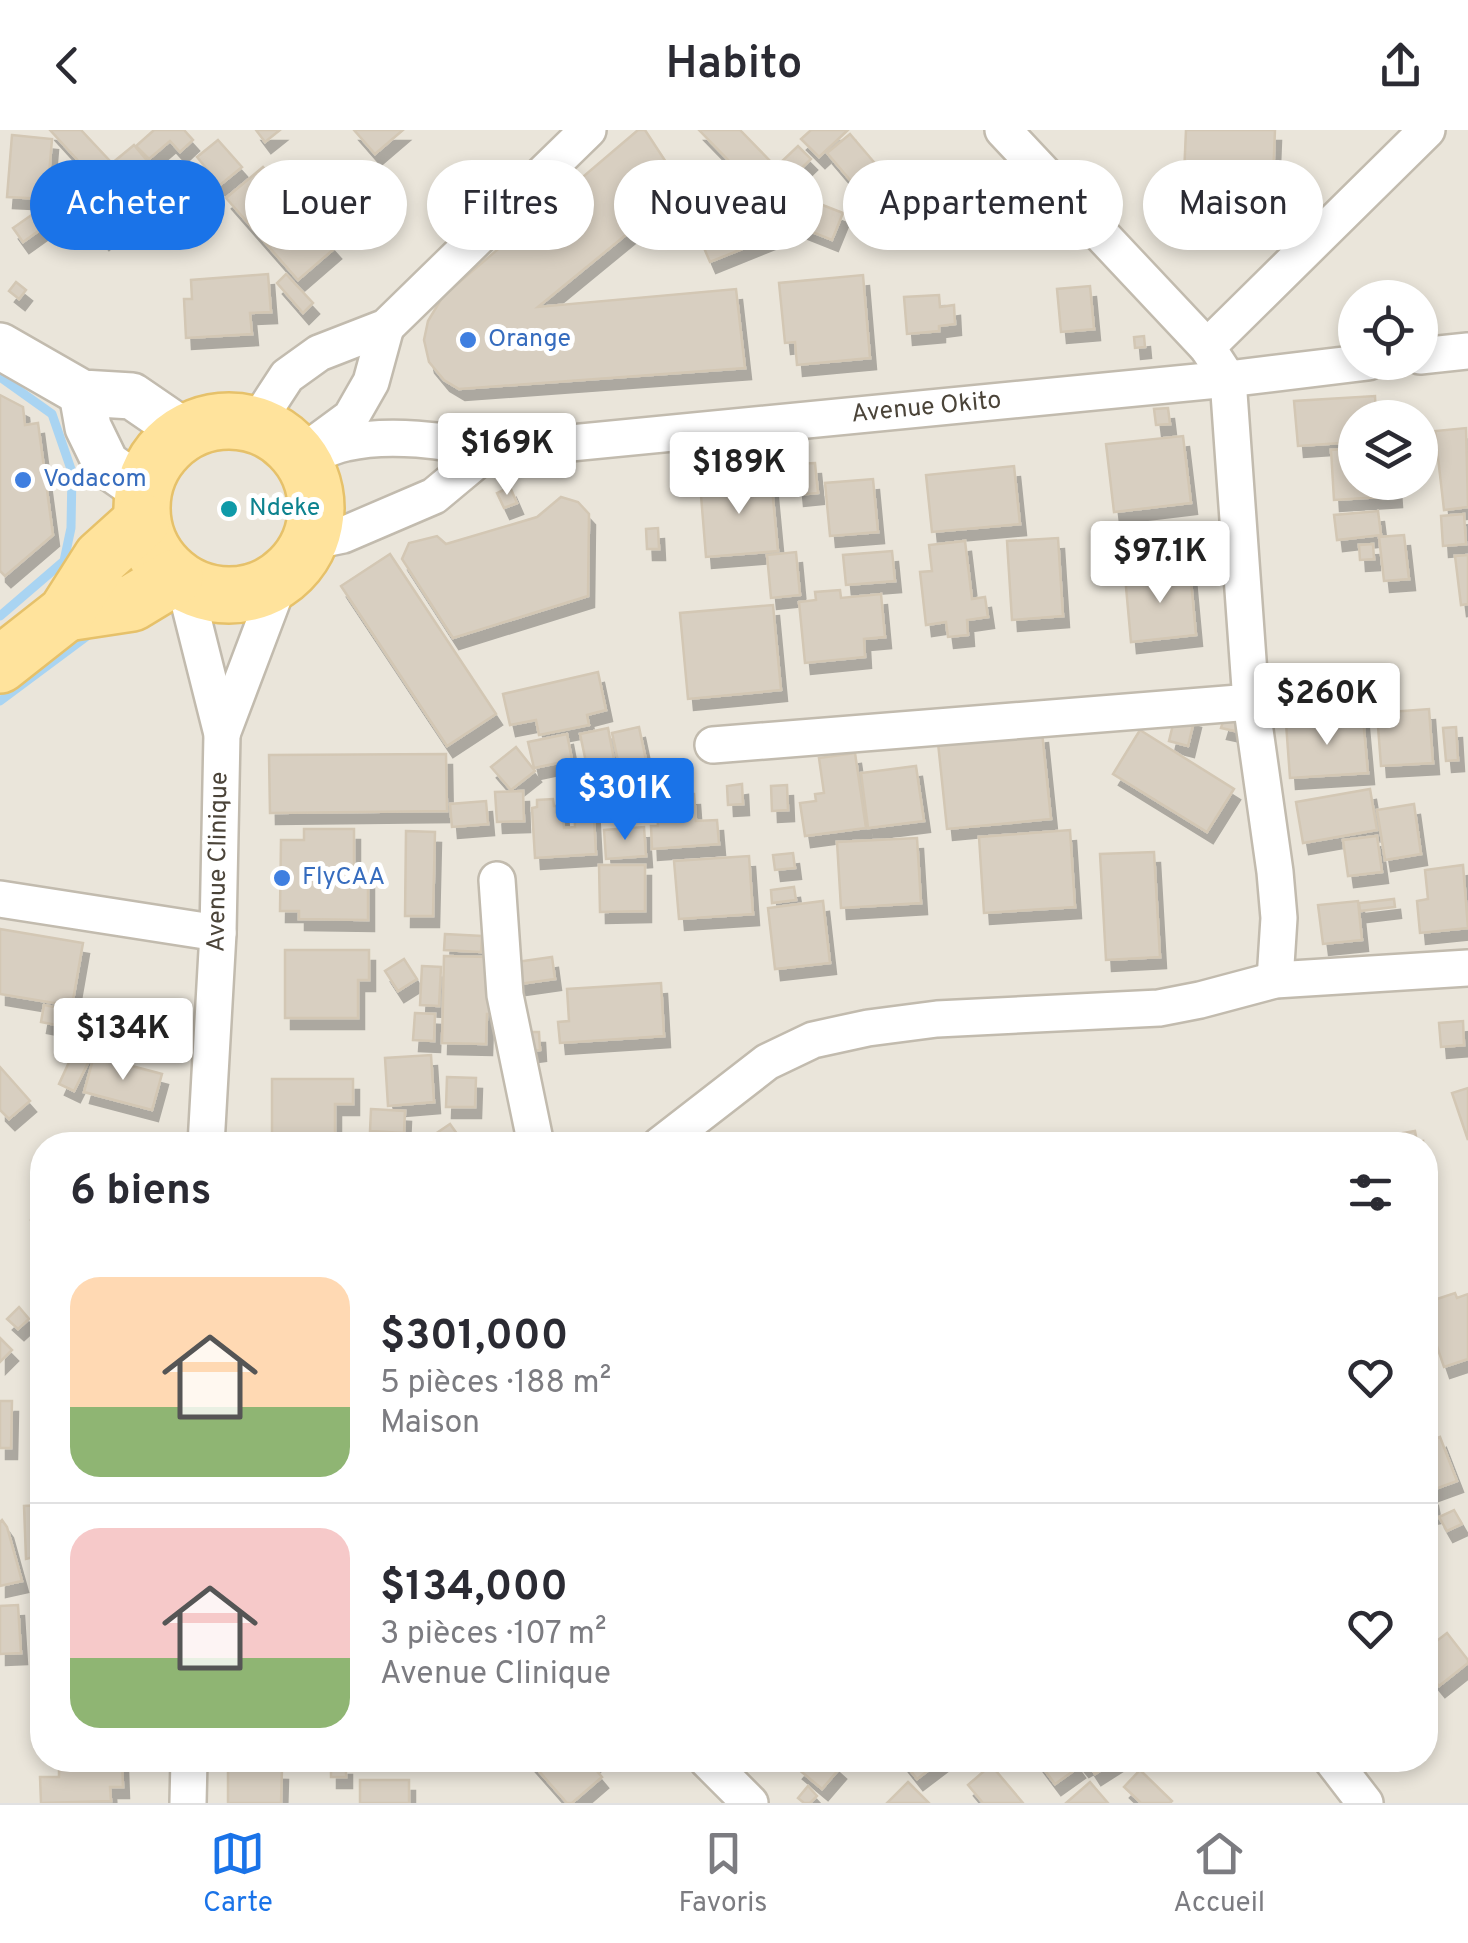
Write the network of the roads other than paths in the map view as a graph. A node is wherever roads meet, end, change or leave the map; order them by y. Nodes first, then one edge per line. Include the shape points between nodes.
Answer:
1 (588, 130) edge
2 (1003, 130) edge
3 (1427, 130) edge
4 (386, 327) junction
5 (0, 346) edge
6 (1207, 347) junction
7 (1468, 351) edge
8 (1438, 354) edge
9 (1338, 366) edge
10 (1228, 379) junction
11 (82, 393) junction
12 (255, 426) junction
13 (186, 433) junction
14 (488, 451) junction
15 (300, 458) junction
16 (143, 506) junction
17 (295, 560) junction
18 (179, 580) junction
19 (66, 613) junction
20 (0, 664) edge
21 (1251, 702) junction
22 (222, 734) junction
23 (713, 745) dead end
24 (497, 880) dead end
25 (0, 899) edge
26 (218, 932) junction
27 (1468, 968) edge
28 (1275, 980) junction
29 (207, 1132) edge
30 (533, 1132) edge
31 (677, 1132) edge
32 (189, 1772) edge
33 (719, 1772) edge
34 (1341, 1772) edge
35 (188, 1803) edge
36 (750, 1803) edge
37 (1365, 1803) edge

1 - 4 street
2 - 6 street
3 - 6 street
4 - 12 street via 319,354 287,376
4 - 15 street via 371,382 350,417
5 - 11 street
6 - 10 street
7 - 8 street
9 - 10 street, Avenue Okito
10 - 14 street, Avenue Okito
10 - 21 street
11 - 13 street via 132,396
11 - 16 street via 106,464
12 - 13 main road via 208,424
12 - 15 main road
13 - 16 main road via 152,467
14 - 15 street, Avenue Okito via 388,439
14 - 17 street via 434,496
15 - 17 main road via 316,514
16 - 18 main road via 148,542
16 - 19 main road
17 - 18 main road via 258,590 234,595
17 - 22 street
18 - 19 main road via 132,603
18 - 22 street, Avenue Clinique
19 - 20 main road
21 - 23 street
21 - 28 street via 1275,872
22 - 26 street, Avenue Clinique
24 - 30 street via 505,995
25 - 26 street
26 - 29 street, Avenue Clinique
27 - 28 street
28 - 31 street via 1159,1008 937,1019 813,1040 767,1062
32 - 35 street
33 - 36 street
34 - 37 street

